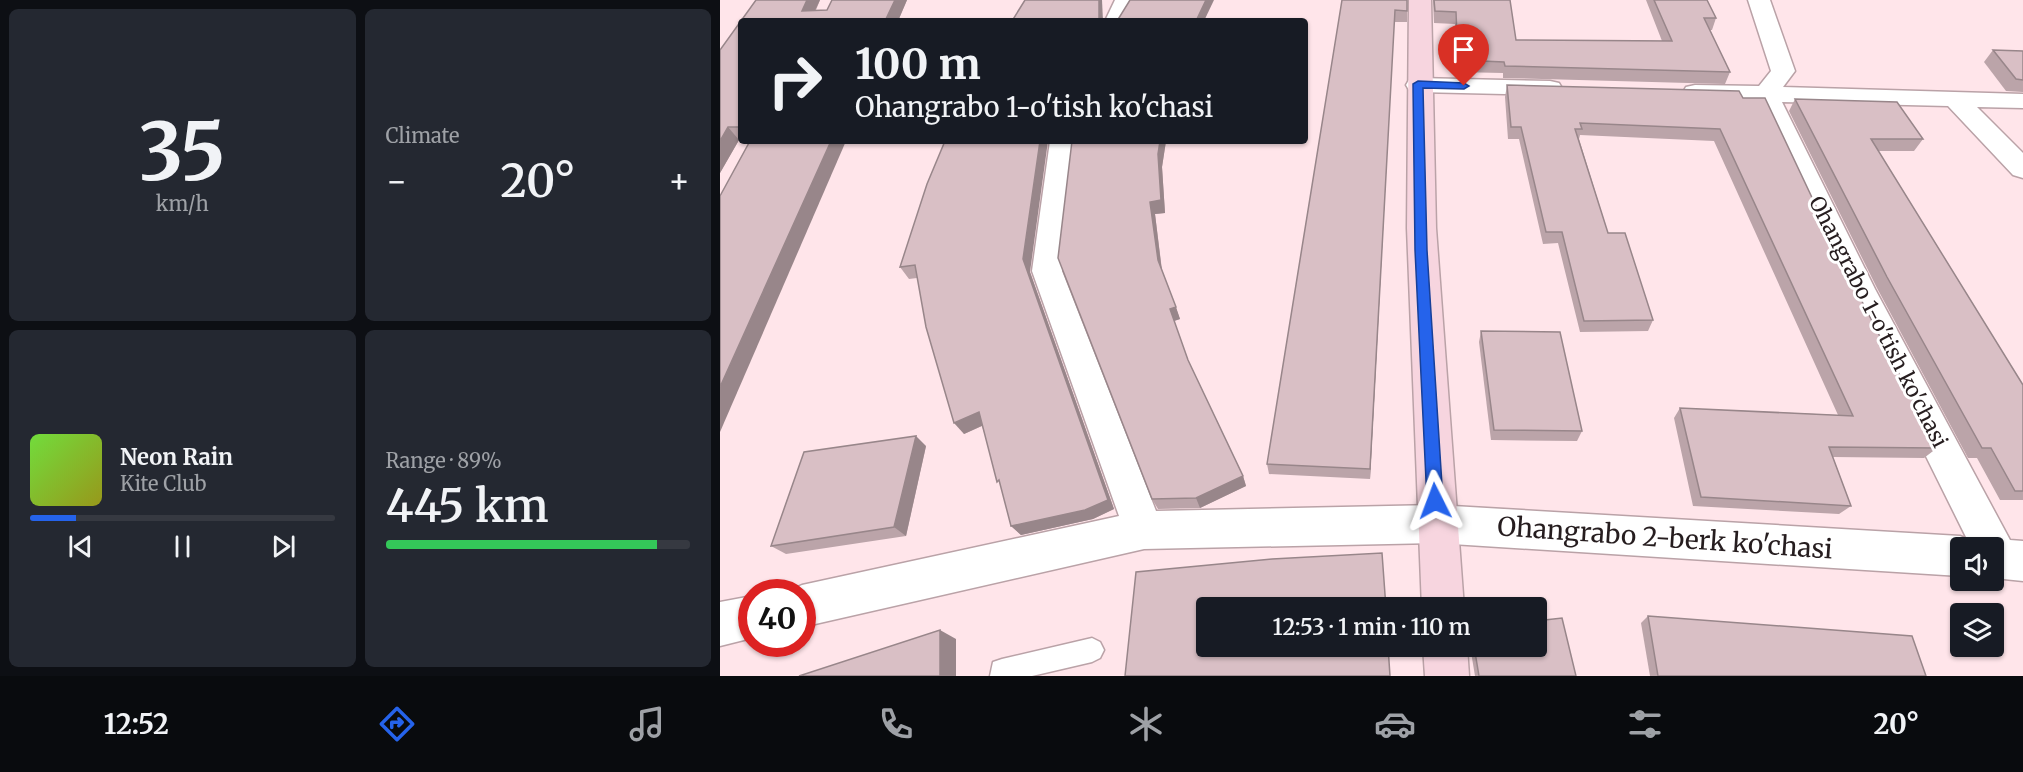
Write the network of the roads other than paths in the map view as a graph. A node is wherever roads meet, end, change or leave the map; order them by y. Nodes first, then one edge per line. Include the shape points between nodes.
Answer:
1 (1126, 0) edge
2 (1420, 0) edge
3 (1758, 0) edge
4 (1117, 18) edge
5 (1418, 84) junction
6 (1569, 89) edge
7 (1673, 92) edge
8 (1766, 94) junction
9 (1956, 100) junction
10 (2023, 102) edge
11 (1062, 144) edge
12 (2023, 169) edge
13 (1436, 524) junction
14 (1144, 530) junction
15 (1985, 537) edge
16 (1950, 553) edge
17 (1442, 597) edge
18 (816, 603) edge
19 (738, 620) edge
20 (720, 624) edge
21 (1092, 650) dead end
22 (1446, 657) edge
23 (1002, 676) edge
24 (1447, 676) edge

1 - 4 street
2 - 5 street
3 - 8 street via 1783,71
5 - 6 street
5 - 13 street via 1421,250
7 - 8 street
8 - 9 street
8 - 15 street, Ohangrabo 1-o'tish ko'chasi via 1858,288
9 - 10 street
9 - 12 street
11 - 14 street via 1047,272
13 - 14 street, Ohangrabo 2-berk ko'chasi
13 - 16 street, Ohangrabo 2-berk ko'chasi
13 - 17 street
14 - 18 street, Ohangrabo 2-berk ko'chasi
19 - 20 street
21 - 23 lane via 1002,671
22 - 24 street

